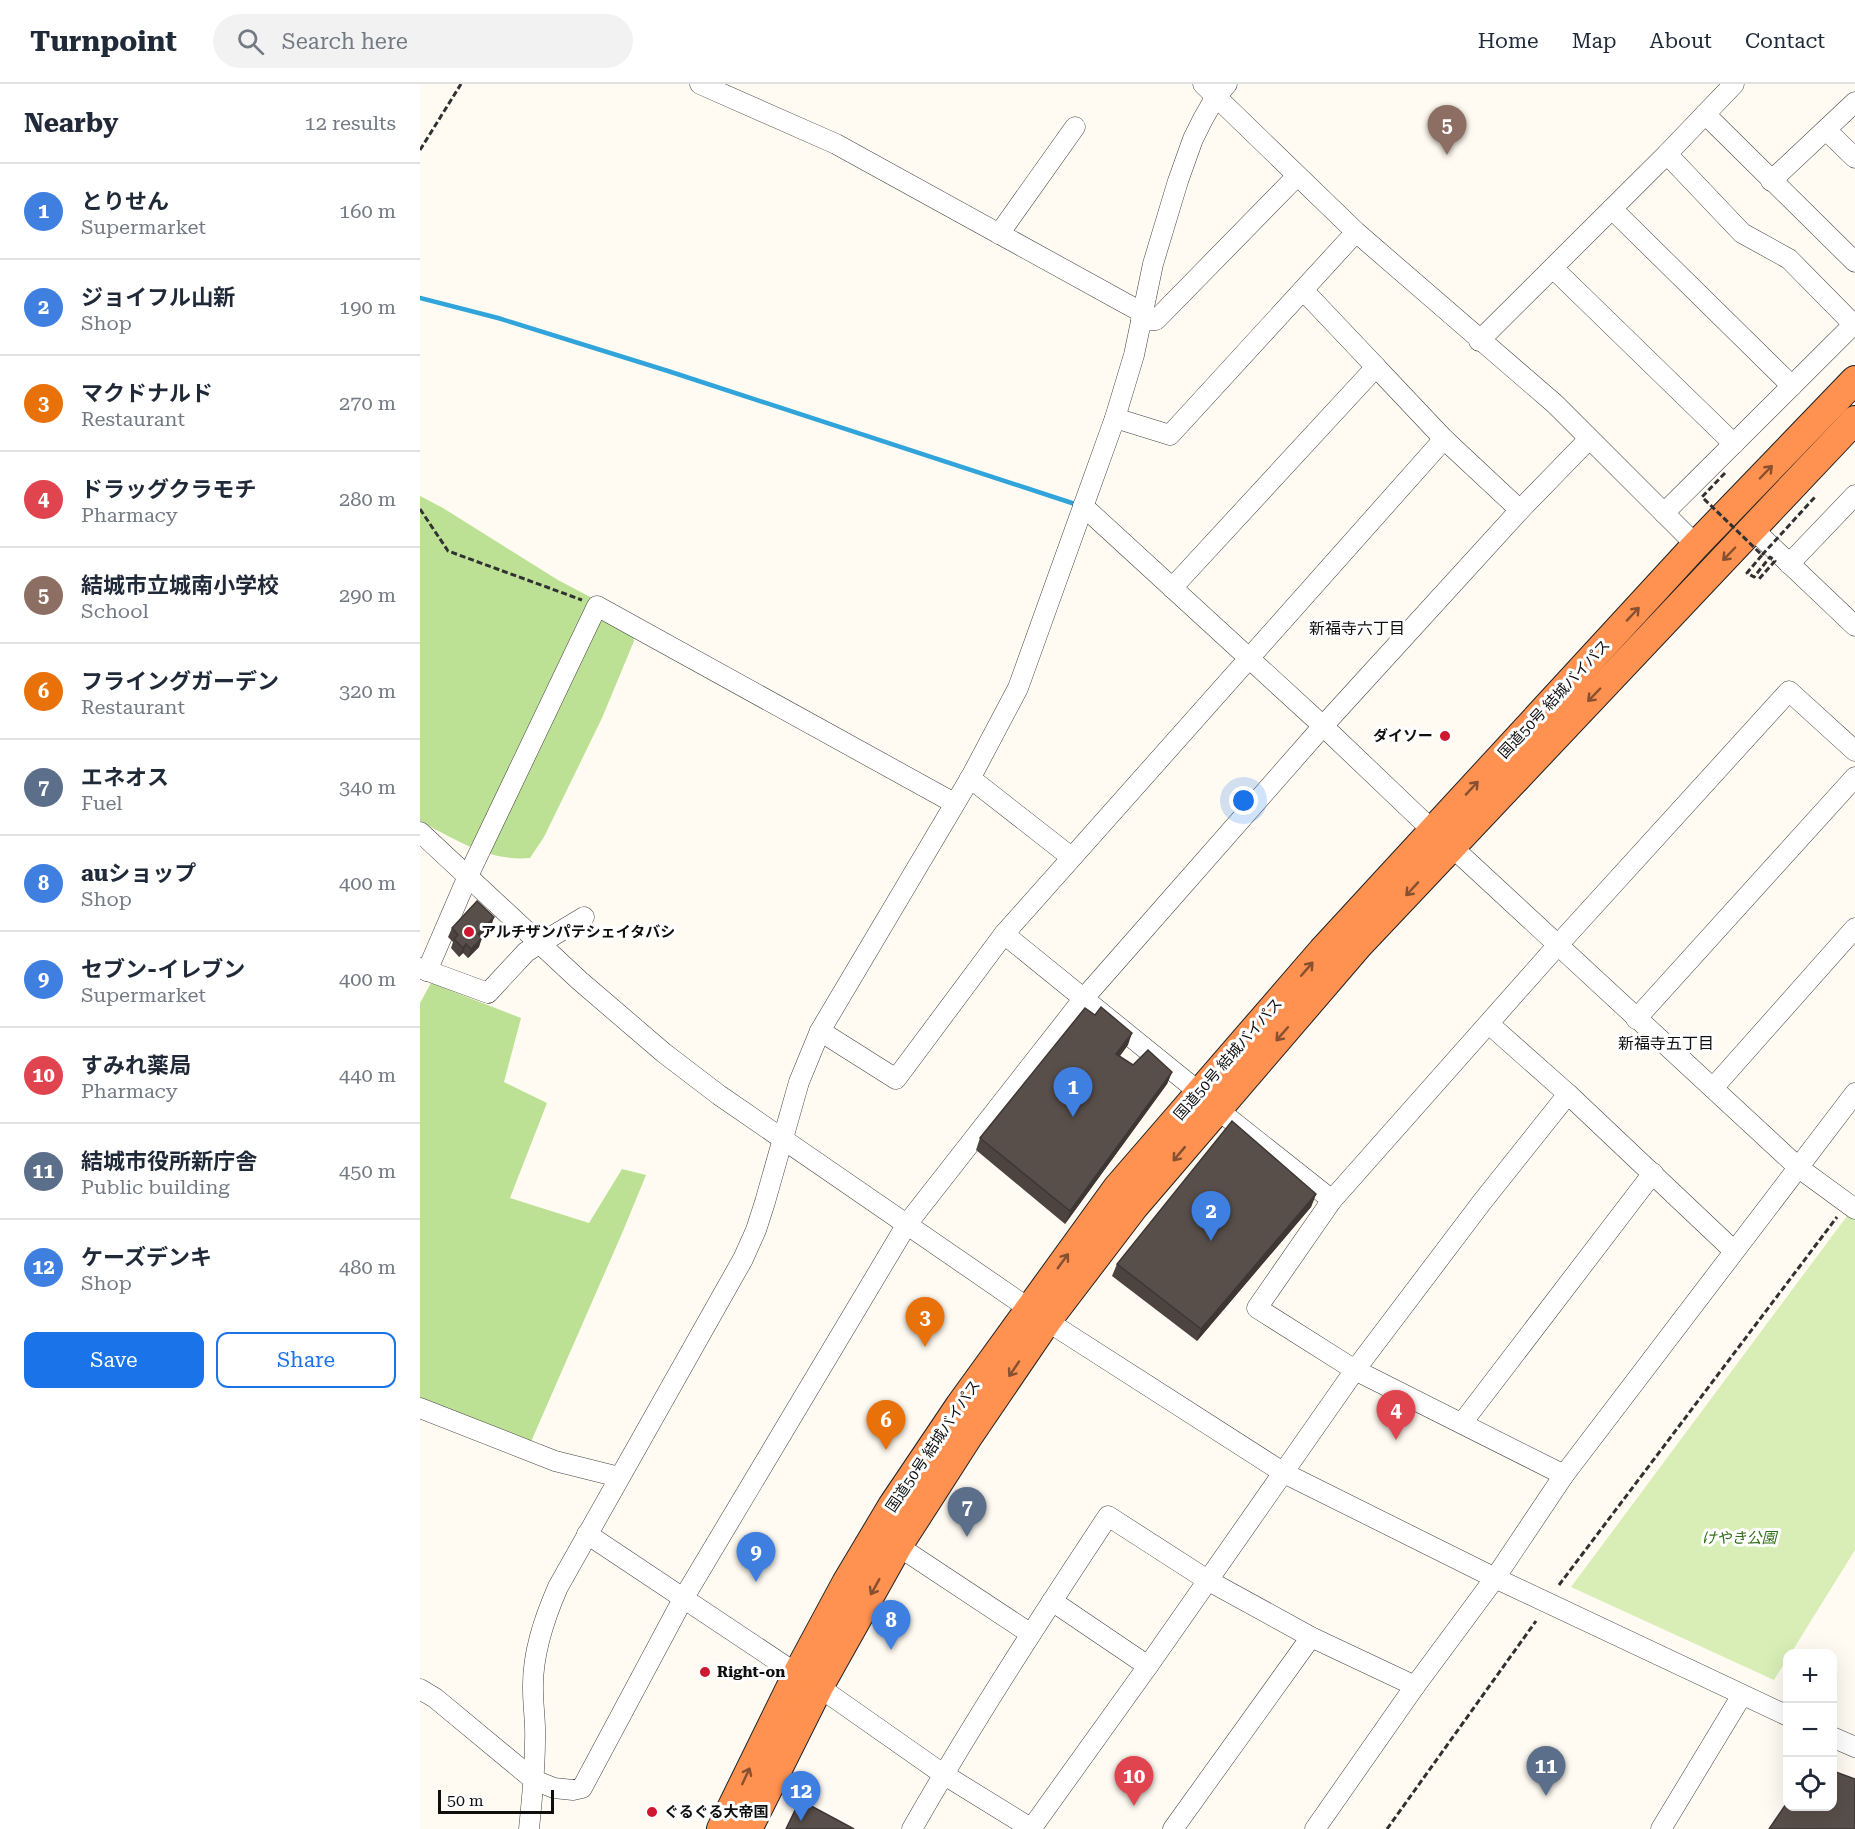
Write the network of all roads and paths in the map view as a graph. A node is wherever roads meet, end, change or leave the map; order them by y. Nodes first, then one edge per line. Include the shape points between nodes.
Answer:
1 (461, 84) edge
2 (700, 84) edge
3 (1734, 84) edge
4 (1215, 89) edge
5 (1855, 102) edge
6 (1705, 114) junction
7 (1075, 127) dead end
8 (1826, 130) junction
9 (420, 150) edge
10 (1667, 154) junction
11 (1855, 158) edge
12 (1297, 176) junction
13 (1771, 181) junction
14 (1612, 209) junction
15 (1356, 232) junction
16 (999, 234) junction
17 (1855, 262) edge
18 (1552, 268) junction
19 (1303, 290) junction
20 (1142, 317) junction
21 (1854, 324) edge
22 (1479, 341) junction
23 (1376, 367) junction
24 (1855, 380) edge
25 (1792, 386) junction
26 (1115, 418) junction
27 (1855, 420) edge
28 (1444, 439) junction
29 (1589, 439) junction
30 (1734, 444) junction
31 (1725, 473) dead end
32 (1855, 495) edge
33 (1815, 497) dead end
34 (1083, 506) junction
35 (420, 509) edge
36 (1520, 510) junction
37 (1664, 513) junction
38 (1757, 542) junction
39 (1696, 545) junction
40 (1789, 564) junction
41 (1759, 579) dead end
42 (1172, 588) junction
43 (597, 606) junction
44 (1855, 626) edge
45 (1249, 658) junction
46 (1323, 726) junction
47 (1855, 751) edge
48 (1855, 777) edge
49 (970, 778) junction
50 (954, 803) junction
51 (420, 832) edge
52 (1442, 839) junction
53 (1071, 857) junction
54 (468, 876) junction
55 (584, 917) dead end
56 (1855, 928) edge
57 (1004, 934) junction
58 (540, 944) junction
59 (1557, 946) junction
60 (423, 969) edge
61 (1084, 998) junction
62 (1636, 1019) junction
63 (1490, 1024) junction
64 (820, 1031) junction
65 (1713, 1088) junction
66 (1855, 1093) edge
67 (1568, 1094) junction
68 (1208, 1101) junction
69 (784, 1139) junction
70 (1799, 1168) junction
71 (1653, 1173) junction
72 (1332, 1200) junction
73 (1849, 1203) edge
74 (907, 1224) junction
75 (1734, 1251) junction
76 (1038, 1314) junction
77 (1355, 1370) junction
78 (420, 1408) edge
79 (1462, 1423) junction
80 (1284, 1473) junction
81 (1564, 1475) junction
82 (619, 1477) junction
83 (587, 1534) junction
84 (898, 1546) junction
85 (1496, 1578) junction
86 (1209, 1581) junction
87 (1559, 1585) dead end
88 (683, 1599) junction
89 (1052, 1601) junction
90 (1536, 1621) dead end
91 (1031, 1634) junction
92 (1311, 1637) junction
93 (1148, 1666) junction
94 (808, 1680) junction
95 (1415, 1686) junction
96 (420, 1689) edge
97 (1742, 1695) junction
98 (1783, 1714) edge
99 (1837, 1739) edge
100 (1855, 1747) edge
101 (943, 1774) junction
102 (534, 1780) junction
103 (529, 1829) edge
104 (721, 1829) edge
105 (748, 1829) edge
106 (912, 1829) edge
107 (1031, 1829) edge
108 (1173, 1829) edge
109 (1315, 1829) edge
110 (1387, 1829) edge
111 (1661, 1829) edge

1 - 9 path
2 - 16 street via 836,144
3 - 6 street
4 - 12 street
4 - 20 street via 1178,181
5 - 8 street
6 - 10 street
6 - 13 street
7 - 16 street
8 - 11 street
8 - 13 street
10 - 14 street
10 - 21 street via 1742,233 1789,259
12 - 15 street
12 - 20 street via 1156,320
13 - 17 street
14 - 18 street
14 - 25 street
15 - 19 street
15 - 22 street
16 - 20 street
18 - 22 street
18 - 30 street
19 - 23 street
19 - 26 street via 1170,435
20 - 26 street
21 - 25 street
22 - 29 street via 1555,404
23 - 28 street
23 - 42 street
39 -> 24 highway, 国道50号 結城バイパス
25 - 30 street
26 - 34 street
27 - 38 highway, 国道50号 結城バイパス
28 - 36 street
28 - 45 street
29 - 36 street
29 - 37 street
30 - 37 street
31 - 38 path, bridge via 1702,497
32 - 40 street
33 - 38 path, bridge
34 - 42 street
34 - 49 street via 1018,688
35 - 43 path via 448,550
36 - 46 street
37 - 39 street
38 - 40 street
38 - 41 path, bridge via 1747,573 1754,577 1770,557 1775,561
38 -> 52 highway, 国道50号 結城バイパス
52 -> 39 highway, 国道50号 結城バイパス
40 - 44 street
42 - 45 street
43 - 50 street
43 - 54 street
45 - 46 street
45 - 53 street
46 - 52 street
46 - 61 street
47 - 59 street via 1789,691
48 - 62 street
49 - 50 street
49 - 53 street
50 - 64 street
51 - 54 street
52 - 59 street
52 - 68 highway, 国道50号 結城バイパス via 1358,946
53 - 57 street
54 - 58 street
54 - 60 street
55 - 58 street
56 - 65 street
57 - 61 street
57 - 64 street via 896,1079
58 - 60 street via 526,952 488,993
58 - 69 street via 664,1053
59 - 62 street
59 - 63 street
61 - 68 street
61 - 74 street
62 - 65 street
63 - 67 street
63 - 72 street
64 - 69 street via 799,1082
65 - 70 street
66 - 70 street
67 - 71 street
67 - 77 street
68 - 72 street
68 - 76 highway, 国道50号 結城バイパス via 1134,1207
69 - 74 street
69 - 82 street via 756,1230 743,1258
70 - 73 street
70 - 75 street
71 - 75 street
71 - 79 street
72 - 77 street via 1257,1308
73 - 87 path
74 - 76 street
74 - 88 street
75 - 81 street
76 - 80 street
76 -> 84 highway, 国道50号 結城バイパス via 970,1434
76 - 94 highway, 国道50号 結城バイパス via 960,1405 892,1506 846,1583
77 - 79 street
77 - 80 street
78 - 82 street via 555,1461
79 - 81 street
80 - 85 street
80 - 86 street
81 - 85 street
82 - 83 street
83 - 88 street
83 - 102 street via 558,1587 535,1659
84 - 91 street
84 -> 94 highway, 国道50号 結城バイパス
85 - 95 street
85 - 97 street
86 - 89 street via 1108,1516
86 - 92 street
86 - 93 street
88 - 94 street
88 - 102 street via 582,1788 554,1788
89 - 91 street
89 - 93 street
90 - 110 path
91 - 101 street
92 - 95 street
92 - 108 street
93 - 107 street
94 - 101 street
104 -> 94 highway, 国道50号 結城バイパス
94 - 105 highway, 国道50号 結城バイパス
95 - 109 street
96 - 102 street
97 - 98 street
97 - 111 street
99 - 100 street
101 - 106 street
101 - 107 street
102 - 103 street

